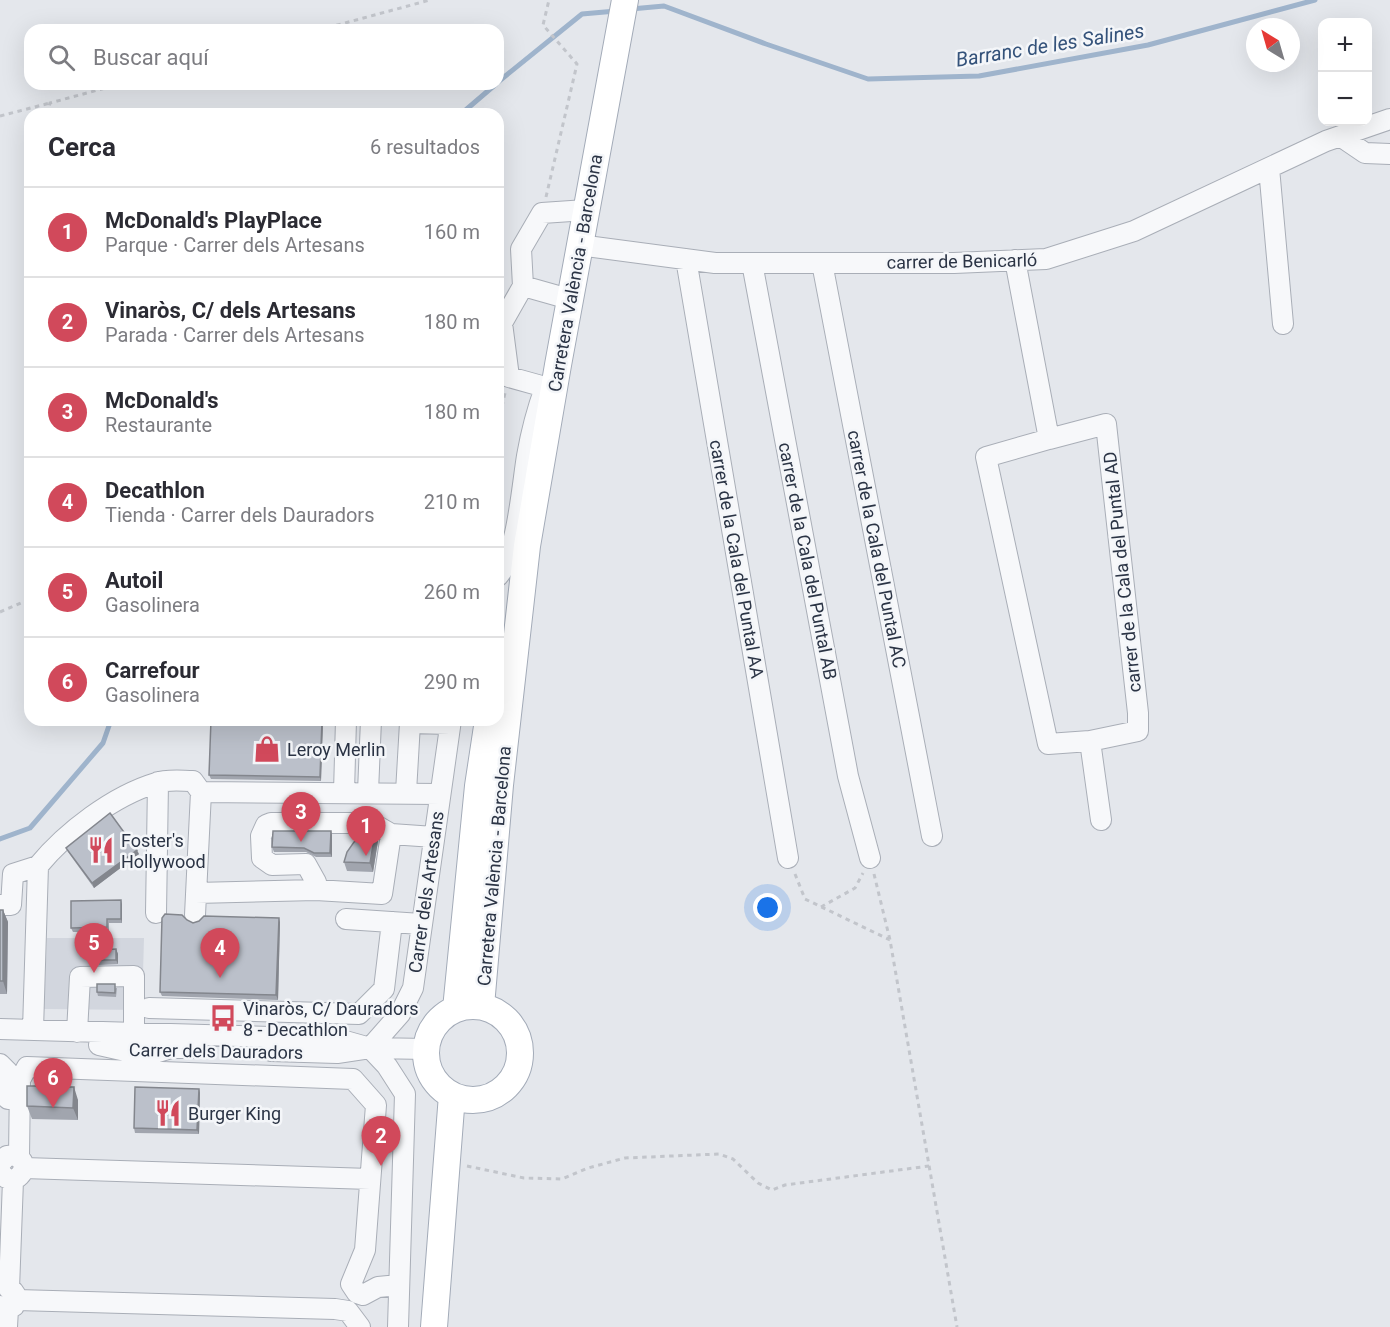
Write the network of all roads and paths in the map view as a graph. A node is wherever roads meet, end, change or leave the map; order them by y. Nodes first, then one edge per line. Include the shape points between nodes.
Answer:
1 (430, 0) edge
2 (549, 0) edge
3 (625, 0) edge
4 (341, 24) edge
5 (98, 90) edge
6 (50, 103) junction
7 (31, 108) edge
8 (49, 108) edge
9 (24, 110) edge
10 (0, 116) edge
11 (1390, 119) edge
12 (1340, 136) junction
13 (1390, 153) edge
14 (1269, 168) junction
15 (586, 210) junction
16 (542, 213) junction
17 (579, 245) junction
18 (686, 259) junction
19 (1016, 260) junction
20 (752, 263) junction
21 (822, 263) junction
22 (523, 286) junction
23 (569, 299) junction
24 (504, 319) edge
25 (1283, 324) dead end
26 (504, 338) edge
27 (558, 365) junction
28 (509, 377) junction
29 (545, 387) junction
30 (504, 398) edge
31 (1049, 439) junction
32 (527, 546) junction
33 (504, 569) edge
34 (24, 602) edge
35 (0, 612) edge
36 (504, 640) edge
37 (346, 726) edge
38 (371, 726) edge
39 (410, 726) edge
40 (449, 726) edge
41 (487, 726) edge
42 (1090, 741) junction
43 (158, 782) junction
44 (201, 792) junction
45 (344, 792) junction
46 (369, 792) junction
47 (406, 792) junction
48 (440, 794) junction
49 (1101, 820) dead end
50 (391, 834) junction
51 (932, 836) dead end
52 (434, 837) junction
53 (788, 858) joint
54 (870, 858) junction
55 (38, 866) junction
56 (316, 890) junction
57 (196, 893) junction
58 (0, 905) edge
59 (821, 906) junction
60 (156, 914) dead end
61 (195, 915) dead end
62 (346, 920) dead end
63 (392, 922) junction
64 (421, 924) junction
65 (890, 940) junction
66 (149, 1008) dead end
67 (468, 1008) junction
68 (0, 1029) edge
69 (33, 1030) junction
70 (77, 1032) junction
71 (140, 1034) junction
72 (0, 1042) edge
73 (99, 1045) junction
74 (370, 1048) junction
75 (426, 1049) junction
76 (2, 1066) edge
77 (460, 1098) junction
78 (462, 1165) junction
79 (10, 1166) edge
80 (929, 1166) junction
81 (370, 1179) junction
82 (399, 1285) junction
83 (7, 1304) edge
84 (360, 1327) edge
85 (398, 1327) edge
86 (434, 1327) edge
87 (451, 1327) edge
88 (957, 1327) edge

1 - 4 path
2 - 16 path via 543,25 577,64
3 - 15 main road, Carretera València - Barcelona
5 - 6 path
6 - 7 path
6 - 8 path
9 - 10 path
11 - 12 street, carrer de Benicarló
12 - 13 street via 1365,153
12 - 14 street, carrer de Benicarló
14 - 19 street, carrer de Benicarló via 1134,231 1046,259
14 - 25 street
15 - 16 street
15 - 17 main road, Carretera València - Barcelona
16 - 22 street via 521,249
17 - 18 street, carrer de Benicarló
17 - 23 main road, Carretera València - Barcelona
18 - 20 street, carrer de Benicarló
18 - 53 street, carrer de la Cala del Puntal AA
19 - 21 street, carrer de Benicarló
19 - 31 street
20 - 21 street, carrer de Benicarló
20 - 54 street, carrer de la Cala del Puntal AB via 848,776
21 - 51 street, carrer de la Cala del Puntal AC
22 - 23 street
22 - 24 street
23 - 27 main road, Carretera València - Barcelona
26 - 28 street
27 - 29 street
27 - 32 main road, Carretera València - Barcelona
28 - 29 street
28 - 30 path
29 - 33 street via 528,452 512,550
31 - 42 street, carrer de la Cala del Puntal AD via 986,457 1048,744
31 - 42 street, carrer de la Cala del Puntal AD via 1106,424 1138,731
32 - 36 main road, Carretera València - Barcelona via 518,569
32 - 67 main road, Carretera València - Barcelona via 500,785
34 - 35 path
37 - 45 street
38 - 46 street
39 - 47 street
40 - 48 street, Carrer dels Artesans
41 - 67 main road, Carretera València - Barcelona via 478,786
42 - 49 street
43 - 44 street via 194,781
43 - 55 street via 113,803 55,846
43 - 60 street
44 - 45 street
44 - 57 street
45 - 46 street
46 - 47 street
47 - 48 street
48 - 52 street, Carrer dels Artesans
50 - 52 street
50 - 56 street via 382,894
50 - 56 street via 372,823 266,825 261,836 262,858 272,865 306,864
52 - 64 street, Carrer dels Artesans
53 - 59 path via 805,899
54 - 59 path via 855,888
54 - 65 path
55 - 58 street via 13,874 11,905
55 - 69 street
56 - 57 street
57 - 61 street
59 - 65 path
62 - 63 street
63 - 64 street
63 - 66 street via 384,989 359,1014
64 - 74 street, Carrer dels Artesans via 413,988 400,1014
65 - 80 path
67 - 75 main road via 445,1015 434,1027
67 - 77 main road via 490,1008 503,1016 513,1027 521,1056 517,1071 498,1094 484,1099
68 - 69 street, Carrer dels Dauradors
69 - 70 street, Carrer dels Dauradors
70 - 71 street, Carrer dels Dauradors
70 - 71 street via 80,977 134,976
71 - 73 street, Carrer dels Dauradors via 133,1046
71 - 74 street, Carrer dels Dauradors via 339,1039
72 - 73 street, Carrer dels Dauradors
73 - 74 street, Carrer dels Dauradors via 156,1053 171,1048 337,1053
74 - 75 street, Carrer dels Dauradors
74 - 82 street via 405,1094
75 - 77 main road via 430,1073 439,1086
76 - 79 street via 8,1072
77 - 78 main road
77 - 86 main road
78 - 80 path via 524,1178 562,1179 625,1158 719,1154 733,1159 758,1184 772,1190
78 - 87 main road
79 - 81 street
79 - 81 street via 20,1080 27,1067 353,1079 376,1105
79 - 83 street
80 - 88 path
81 - 82 street via 365,1250 351,1284 363,1295 378,1287
82 - 85 street
83 - 84 street via 335,1309 348,1311

